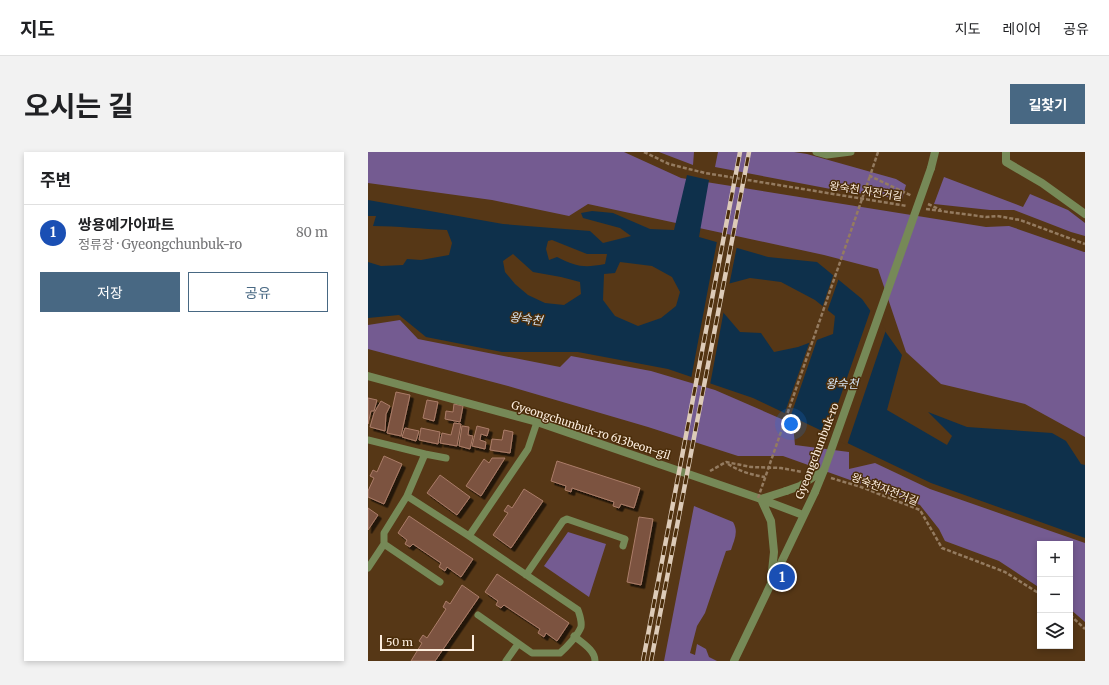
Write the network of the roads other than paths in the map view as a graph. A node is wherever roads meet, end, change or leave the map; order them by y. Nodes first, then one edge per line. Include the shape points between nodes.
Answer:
1 (816, 152) edge
2 (851, 152) edge
3 (935, 152) edge
4 (1006, 152) edge
5 (1085, 214) edge
6 (368, 376) edge
7 (537, 422) junction
8 (368, 440) edge
9 (425, 454) junction
10 (446, 458) dead end
11 (824, 470) junction
12 (407, 496) junction
13 (759, 498) junction
14 (803, 516) junction
15 (469, 536) junction
16 (384, 544) junction
17 (623, 546) dead end
18 (368, 568) edge
19 (526, 575) junction
20 (440, 582) dead end
21 (771, 583) junction
22 (478, 615) dead end
23 (574, 636) junction
24 (518, 644) junction
25 (506, 661) edge
26 (596, 661) edge
27 (734, 661) edge

1 - 2 lane via 826,155
3 - 11 street, Gyeongchunbuk-ro, bridge
4 - 5 street via 1006,162 1042,183
6 - 7 street, Gyeongchunbuk-ro 613beon-gil
7 - 13 street, Gyeongchunbuk-ro 613beon-gil
7 - 15 lane via 528,449
8 - 9 lane
9 - 10 lane
9 - 12 lane
11 - 13 street, bridge via 800,486
11 - 14 street, Gyeongchunbuk-ro, bridge
12 - 15 lane
12 - 16 lane via 384,533
13 - 14 street, Gyeongchunbuk-ro 613beon-gil
13 - 21 street via 771,521 774,552
14 - 21 street, Gyeongchunbuk-ro
15 - 19 lane
16 - 18 lane
16 - 20 lane
17 - 19 lane via 625,539 567,519 563,521
19 - 23 lane via 578,610 581,627
21 - 27 street, Gyeongchunbuk-ro
22 - 24 lane
23 - 24 lane via 568,646 560,652 532,653
23 - 26 lane via 595,656
24 - 25 lane

